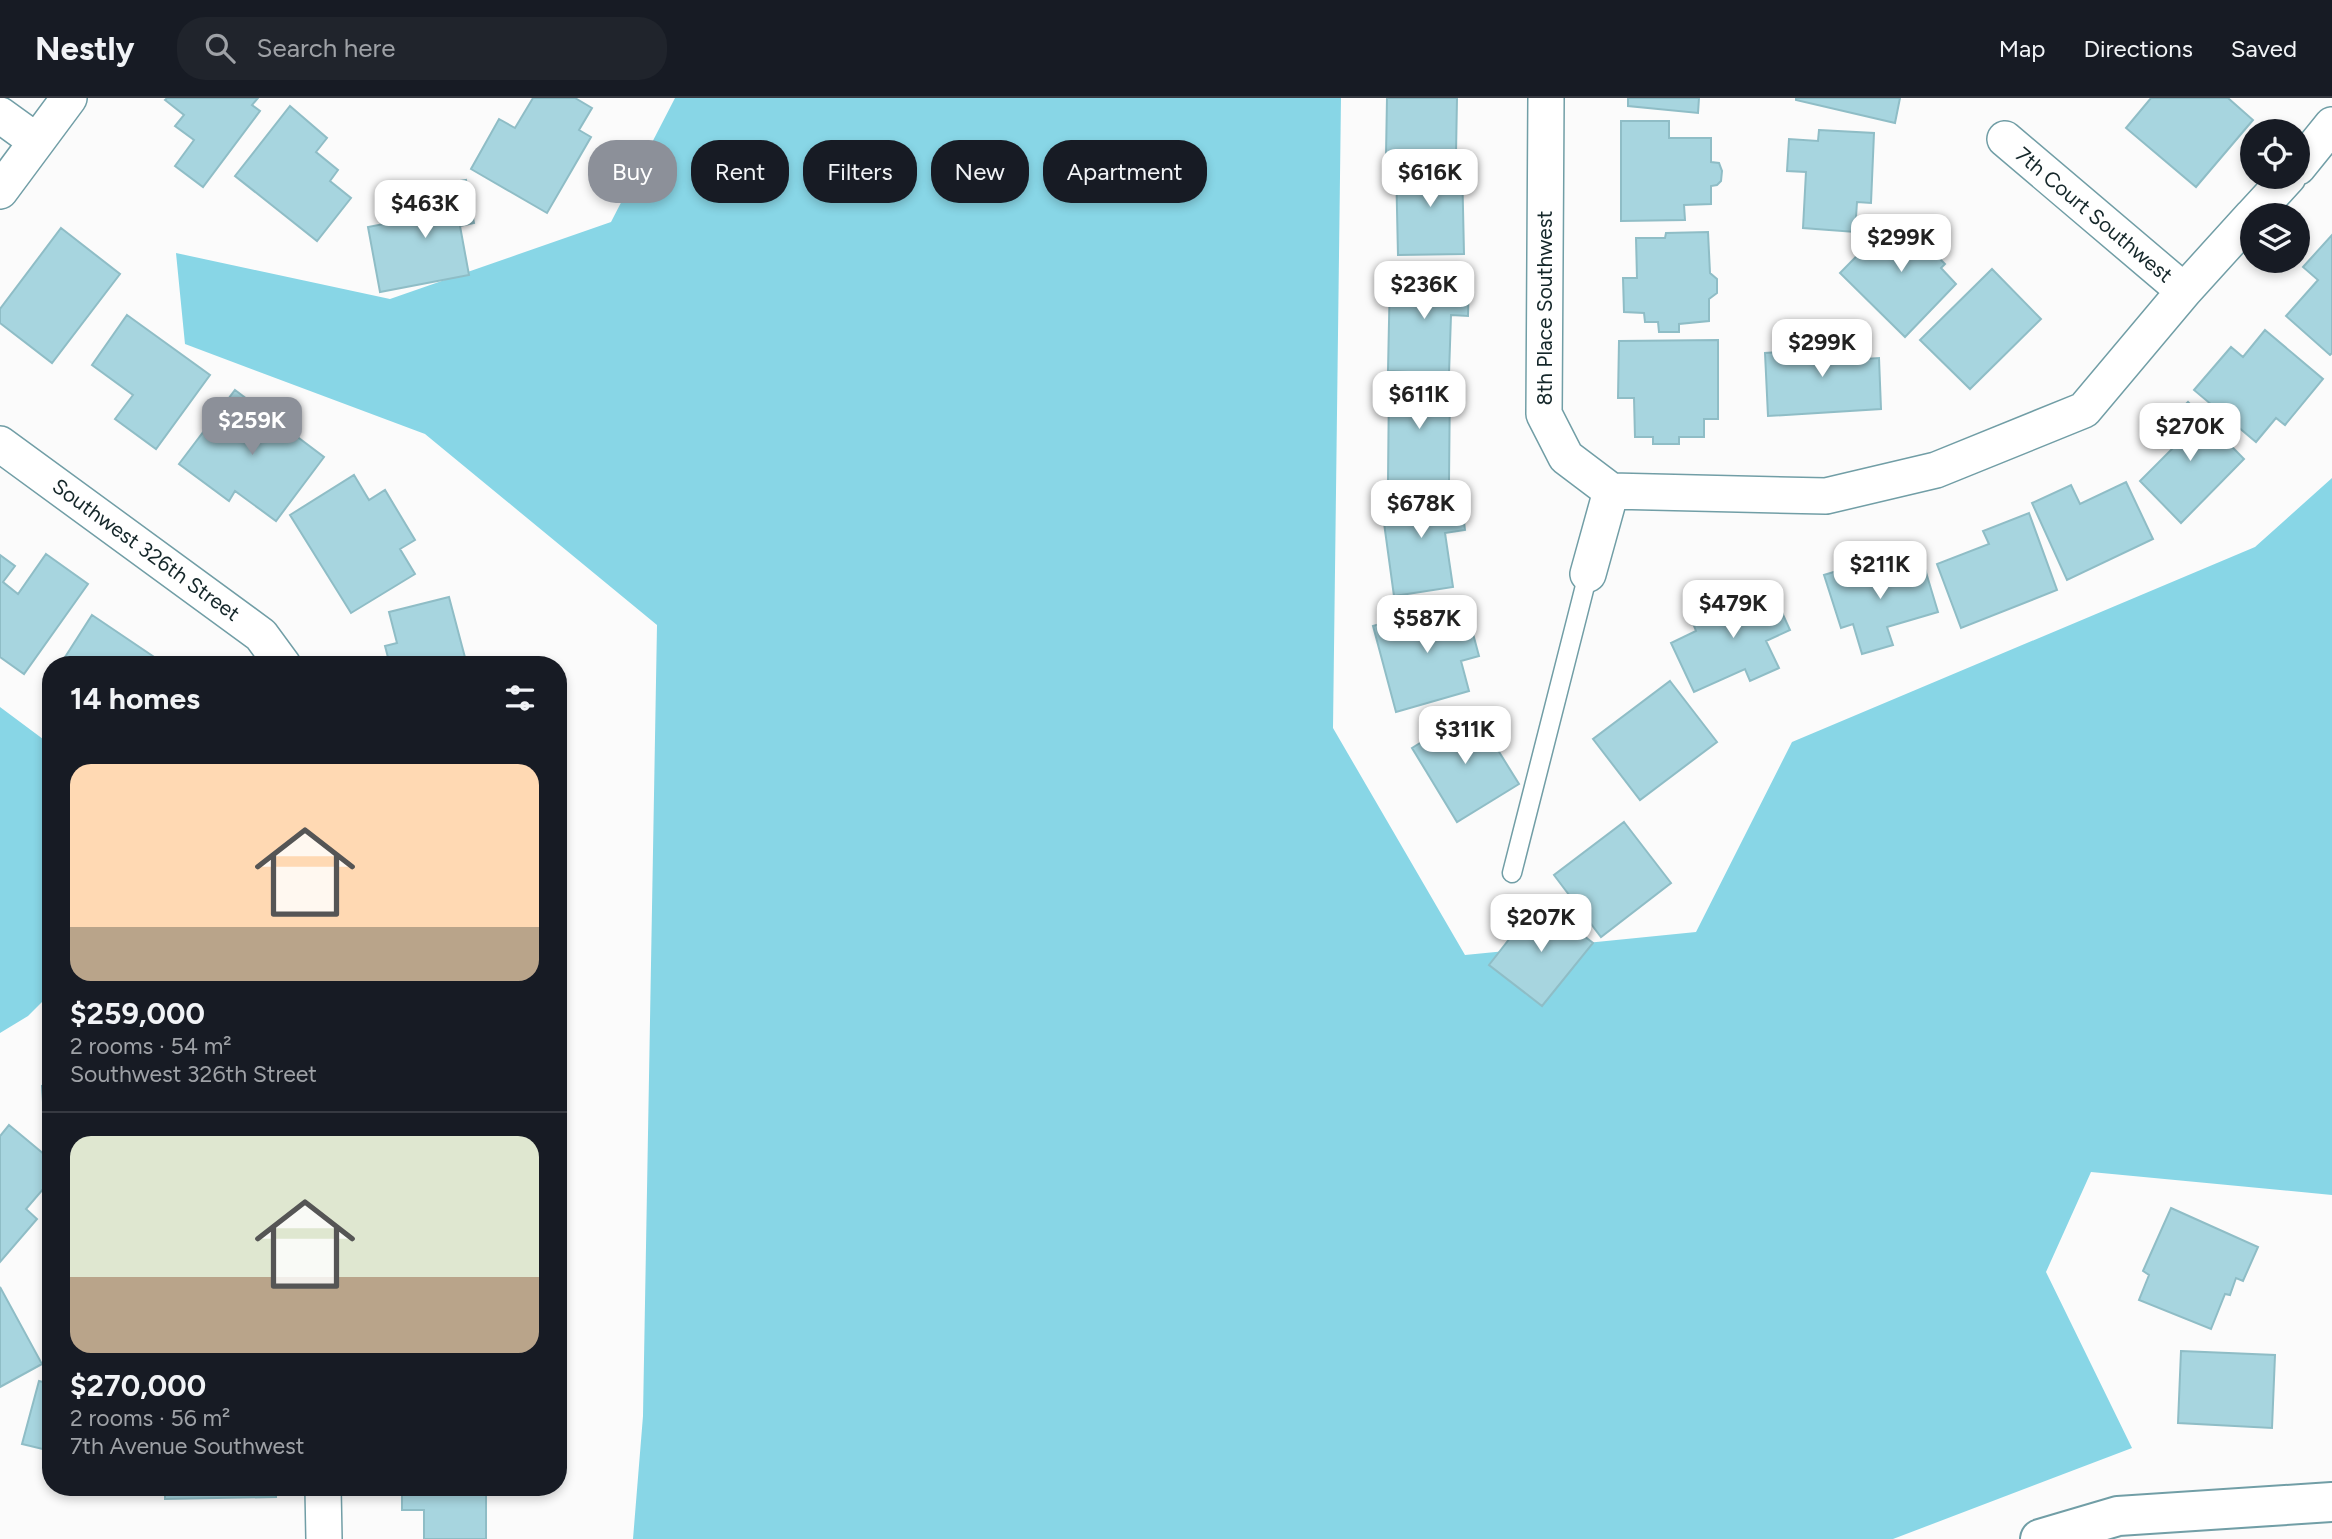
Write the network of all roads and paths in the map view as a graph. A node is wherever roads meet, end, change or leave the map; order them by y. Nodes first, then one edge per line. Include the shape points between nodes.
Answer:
1 (69, 98) edge
2 (1546, 98) edge
3 (0, 115) edge
4 (2332, 125) edge
5 (2005, 139) dead end
6 (36, 141) junction
7 (2310, 152) edge
8 (2277, 189) edge
9 (0, 191) edge
10 (2265, 203) edge
11 (2240, 230) edge
12 (2184, 291) junction
13 (0, 444) edge
14 (1611, 491) junction
15 (1588, 574) joint
16 (276, 656) edge
17 (1512, 873) dead end
18 (323, 1496) edge
19 (2332, 1502) edge
20 (324, 1539) edge
21 (2040, 1539) edge

1 - 6 street
2 - 14 street, 8th Place Southwest via 1544,414 1566,457
3 - 6 street
4 - 7 street
5 - 12 street, 7th Court Southwest
6 - 9 street
8 - 10 street
11 - 12 street
12 - 14 street via 2084,410 1936,470 1826,496
13 - 16 street, Southwest 326th Street via 261,635
14 - 15 street
15 - 17 lane
18 - 20 street
19 - 21 street via 2118,1516

